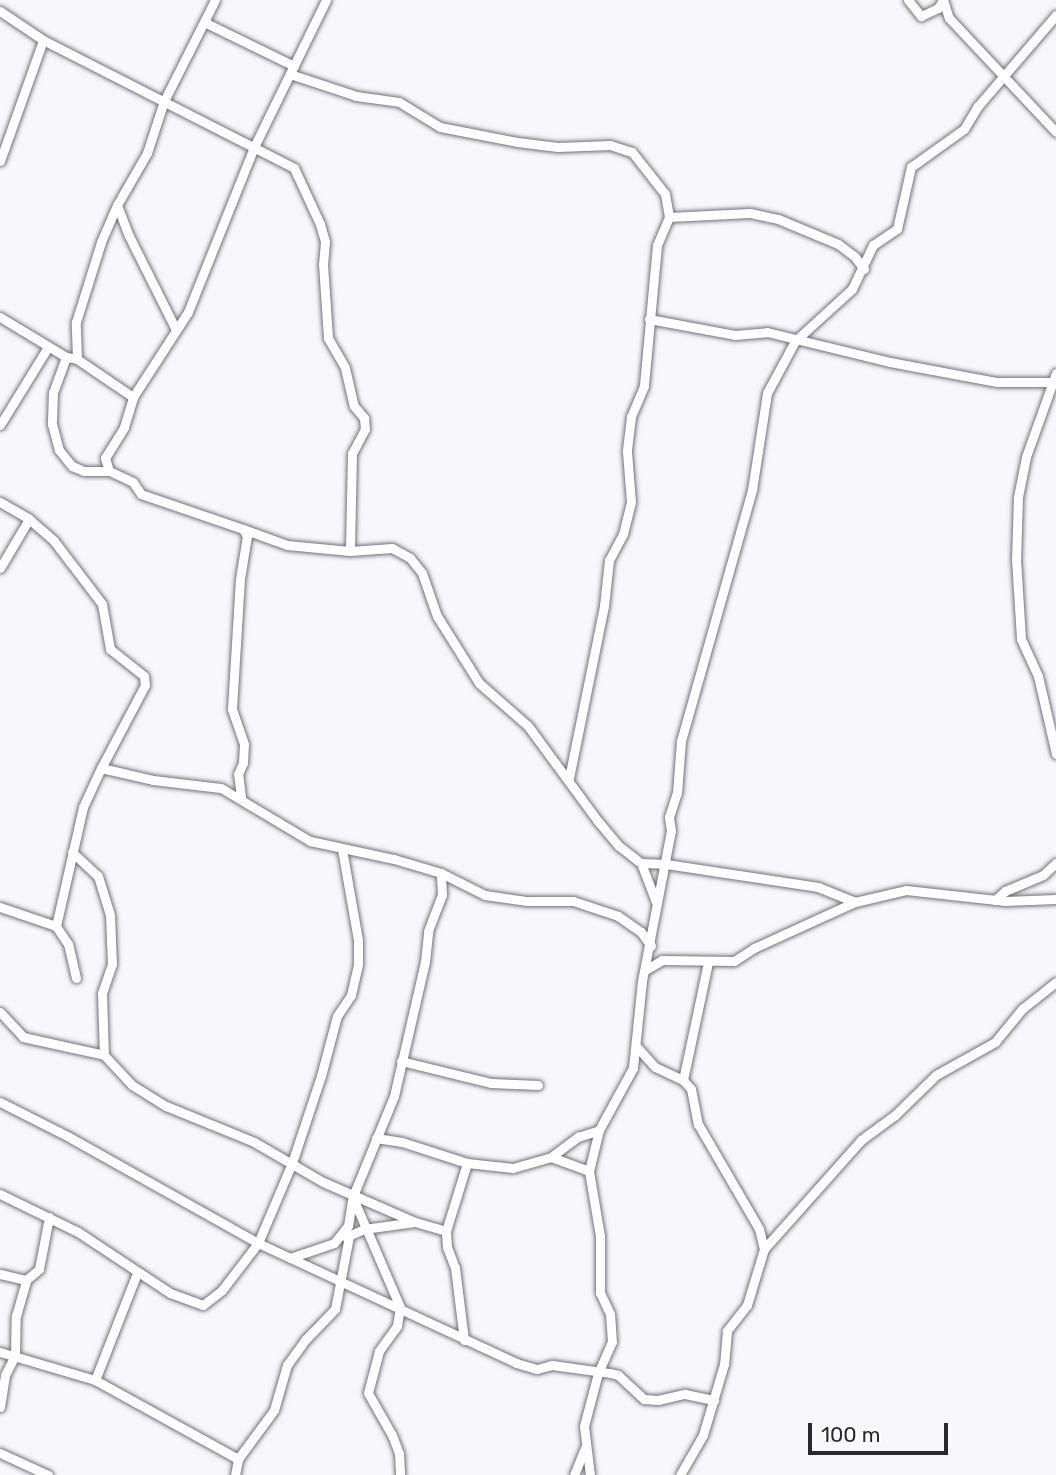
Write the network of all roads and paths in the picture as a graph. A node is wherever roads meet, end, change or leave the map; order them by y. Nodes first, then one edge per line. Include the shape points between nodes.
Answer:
1 (215, 0) edge
2 (326, 0) edge
3 (908, 0) edge
4 (943, 0) edge
5 (0, 11) edge
6 (1056, 15) edge
7 (205, 23) junction
8 (43, 40) junction
9 (292, 70) junction
10 (1003, 77) junction
11 (164, 101) junction
12 (1056, 132) edge
13 (254, 147) junction
14 (0, 161) edge
15 (117, 205) junction
16 (669, 217) junction
17 (864, 269) junction
18 (0, 317) edge
19 (649, 319) junction
20 (174, 328) junction
21 (795, 341) junction
22 (48, 347) junction
23 (71, 358) junction
24 (1054, 377) edge
25 (133, 397) junction
26 (0, 425) edge
27 (109, 471) junction
28 (0, 502) edge
29 (29, 519) junction
30 (243, 529) junction
31 (349, 551) junction
32 (0, 568) edge
33 (1056, 754) edge
34 (100, 768) junction
35 (569, 778) junction
36 (241, 797) junction
37 (342, 849) junction
38 (72, 852) junction
39 (641, 863) junction
40 (1056, 863) edge
41 (666, 864) junction
42 (441, 873) junction
43 (1056, 899) edge
44 (995, 900) junction
45 (855, 902) junction
46 (657, 904) junction
47 (0, 908) edge
48 (56, 926) junction
49 (651, 946) junction
50 (708, 962) junction
51 (645, 970) junction
52 (76, 978) dead end
53 (1056, 982) edge
54 (0, 1013) edge
55 (636, 1046) junction
56 (104, 1055) junction
57 (401, 1061) junction
58 (683, 1080) junction
59 (538, 1085) dead end
60 (1, 1104) edge
61 (600, 1130) junction
62 (376, 1138) junction
63 (551, 1157) junction
64 (292, 1163) junction
65 (467, 1163) junction
66 (589, 1171) junction
67 (0, 1194) edge
68 (353, 1196) junction
69 (49, 1217) junction
70 (415, 1222) junction
71 (364, 1229) junction
72 (446, 1231) junction
73 (349, 1236) junction
74 (334, 1242) junction
75 (258, 1243) junction
76 (764, 1250) junction
77 (290, 1258) junction
78 (137, 1273) junction
79 (0, 1274) edge
80 (26, 1280) junction
81 (342, 1284) junction
82 (400, 1307) junction
83 (464, 1340) junction
84 (0, 1352) edge
85 (15, 1355) junction
86 (597, 1373) junction
87 (95, 1380) junction
88 (714, 1401) junction
89 (0, 1407) edge
90 (586, 1445) junction
91 (0, 1452) edge
92 (237, 1459) junction
93 (48, 1475) edge
94 (235, 1475) edge
95 (400, 1475) edge
96 (574, 1475) edge
97 (590, 1475) edge
98 (680, 1475) edge

1 - 7 street
2 - 9 street
3 - 4 street via 920,16 938,8
4 - 10 street via 949,18
5 - 8 street
6 - 10 street
7 - 9 street
7 - 11 street
8 - 11 street
8 - 14 street
9 - 13 street
9 - 16 street via 356,96 399,102 440,127 517,142 558,147 610,145 632,152 665,194
10 - 12 street
10 - 17 street via 964,129 911,167 897,229 873,244
11 - 13 street
11 - 15 street via 147,153
13 - 20 street via 188,312
13 - 31 street via 294,168 325,242 328,338 345,368 365,429 352,453
15 - 20 street
15 - 23 street via 76,322
16 - 17 street via 750,213 778,219 838,244
16 - 19 street via 657,245
17 - 21 street via 852,289
18 - 22 street
19 - 21 street via 735,335 767,332
19 - 35 street via 644,386 631,417 627,452 631,502 623,534 609,560
20 - 25 street via 152,372
21 - 24 street via 997,382
21 - 41 street via 767,393 752,490 681,741
22 - 23 street
22 - 26 street
23 - 25 street
23 - 27 street via 52,392 52,424 59,450 72,466
24 - 33 street via 1026,457 1018,497 1016,559 1021,639 1038,677
25 - 27 street via 124,427 104,458
27 - 30 street via 133,482 141,494
28 - 29 street
29 - 32 street
29 - 34 street via 47,533 102,604 110,649 144,676 145,685
30 - 31 street via 287,545
30 - 36 street via 247,536 232,709 244,744 243,764 237,774
31 - 35 street via 392,548 410,558 422,573 437,616 463,655
34 - 36 street via 221,788
34 - 38 street via 83,807
35 - 39 street via 619,846
36 - 37 street via 310,841
37 - 42 street
37 - 64 street via 358,964 351,995 337,1016
38 - 48 street
38 - 56 street via 98,876 110,915 112,964 102,993
39 - 41 street
39 - 46 street
40 - 44 street via 1043,875
41 - 45 street via 818,887
41 - 46 street
42 - 49 street via 485,895 573,901 618,916 641,932
42 - 57 street via 442,895 428,931
43 - 44 street
44 - 45 street via 906,890
45 - 50 street via 734,961
46 - 49 street
47 - 48 street
48 - 52 street via 68,944
49 - 51 street
50 - 51 street via 662,960
50 - 58 street
51 - 55 street
53 - 76 street via 1022,1009 995,1042 936,1075 861,1140
54 - 56 street via 23,1037
55 - 58 street via 655,1067
55 - 61 street via 633,1068
56 - 64 street via 132,1085 166,1106
57 - 59 street via 491,1083
57 - 62 street via 394,1096
58 - 76 street via 691,1089 698,1124 759,1229
60 - 75 street
61 - 63 street via 578,1137
61 - 66 street
62 - 65 street
62 - 68 street
63 - 65 street via 513,1168
63 - 66 street
64 - 68 street
64 - 75 street
65 - 72 street
66 - 86 street via 600,1236 600,1293 610,1314 612,1342
67 - 69 street
68 - 70 street
68 - 71 street
68 - 74 street via 348,1226
69 - 78 street
69 - 80 street via 39,1269
70 - 71 street
70 - 72 street
71 - 73 street
71 - 82 street
72 - 83 street
73 - 74 street
73 - 81 street
74 - 77 street
75 - 77 street
75 - 78 street via 222,1290 203,1305 170,1293
76 - 88 street via 747,1305 727,1331
77 - 81 street
78 - 87 street
79 - 80 street
80 - 85 street via 16,1316
81 - 82 street
81 - 92 street via 335,1309 287,1365 274,1410
82 - 83 street
82 - 95 street via 397,1326 379,1351 368,1393 392,1435
83 - 86 street via 537,1369 552,1364
84 - 85 street
85 - 87 street
85 - 89 street via 5,1375
86 - 88 street via 618,1375 644,1399 685,1394
86 - 90 street via 584,1426
87 - 92 street
88 - 98 street via 703,1436
90 - 96 street
90 - 97 street
91 - 93 street
92 - 94 street

